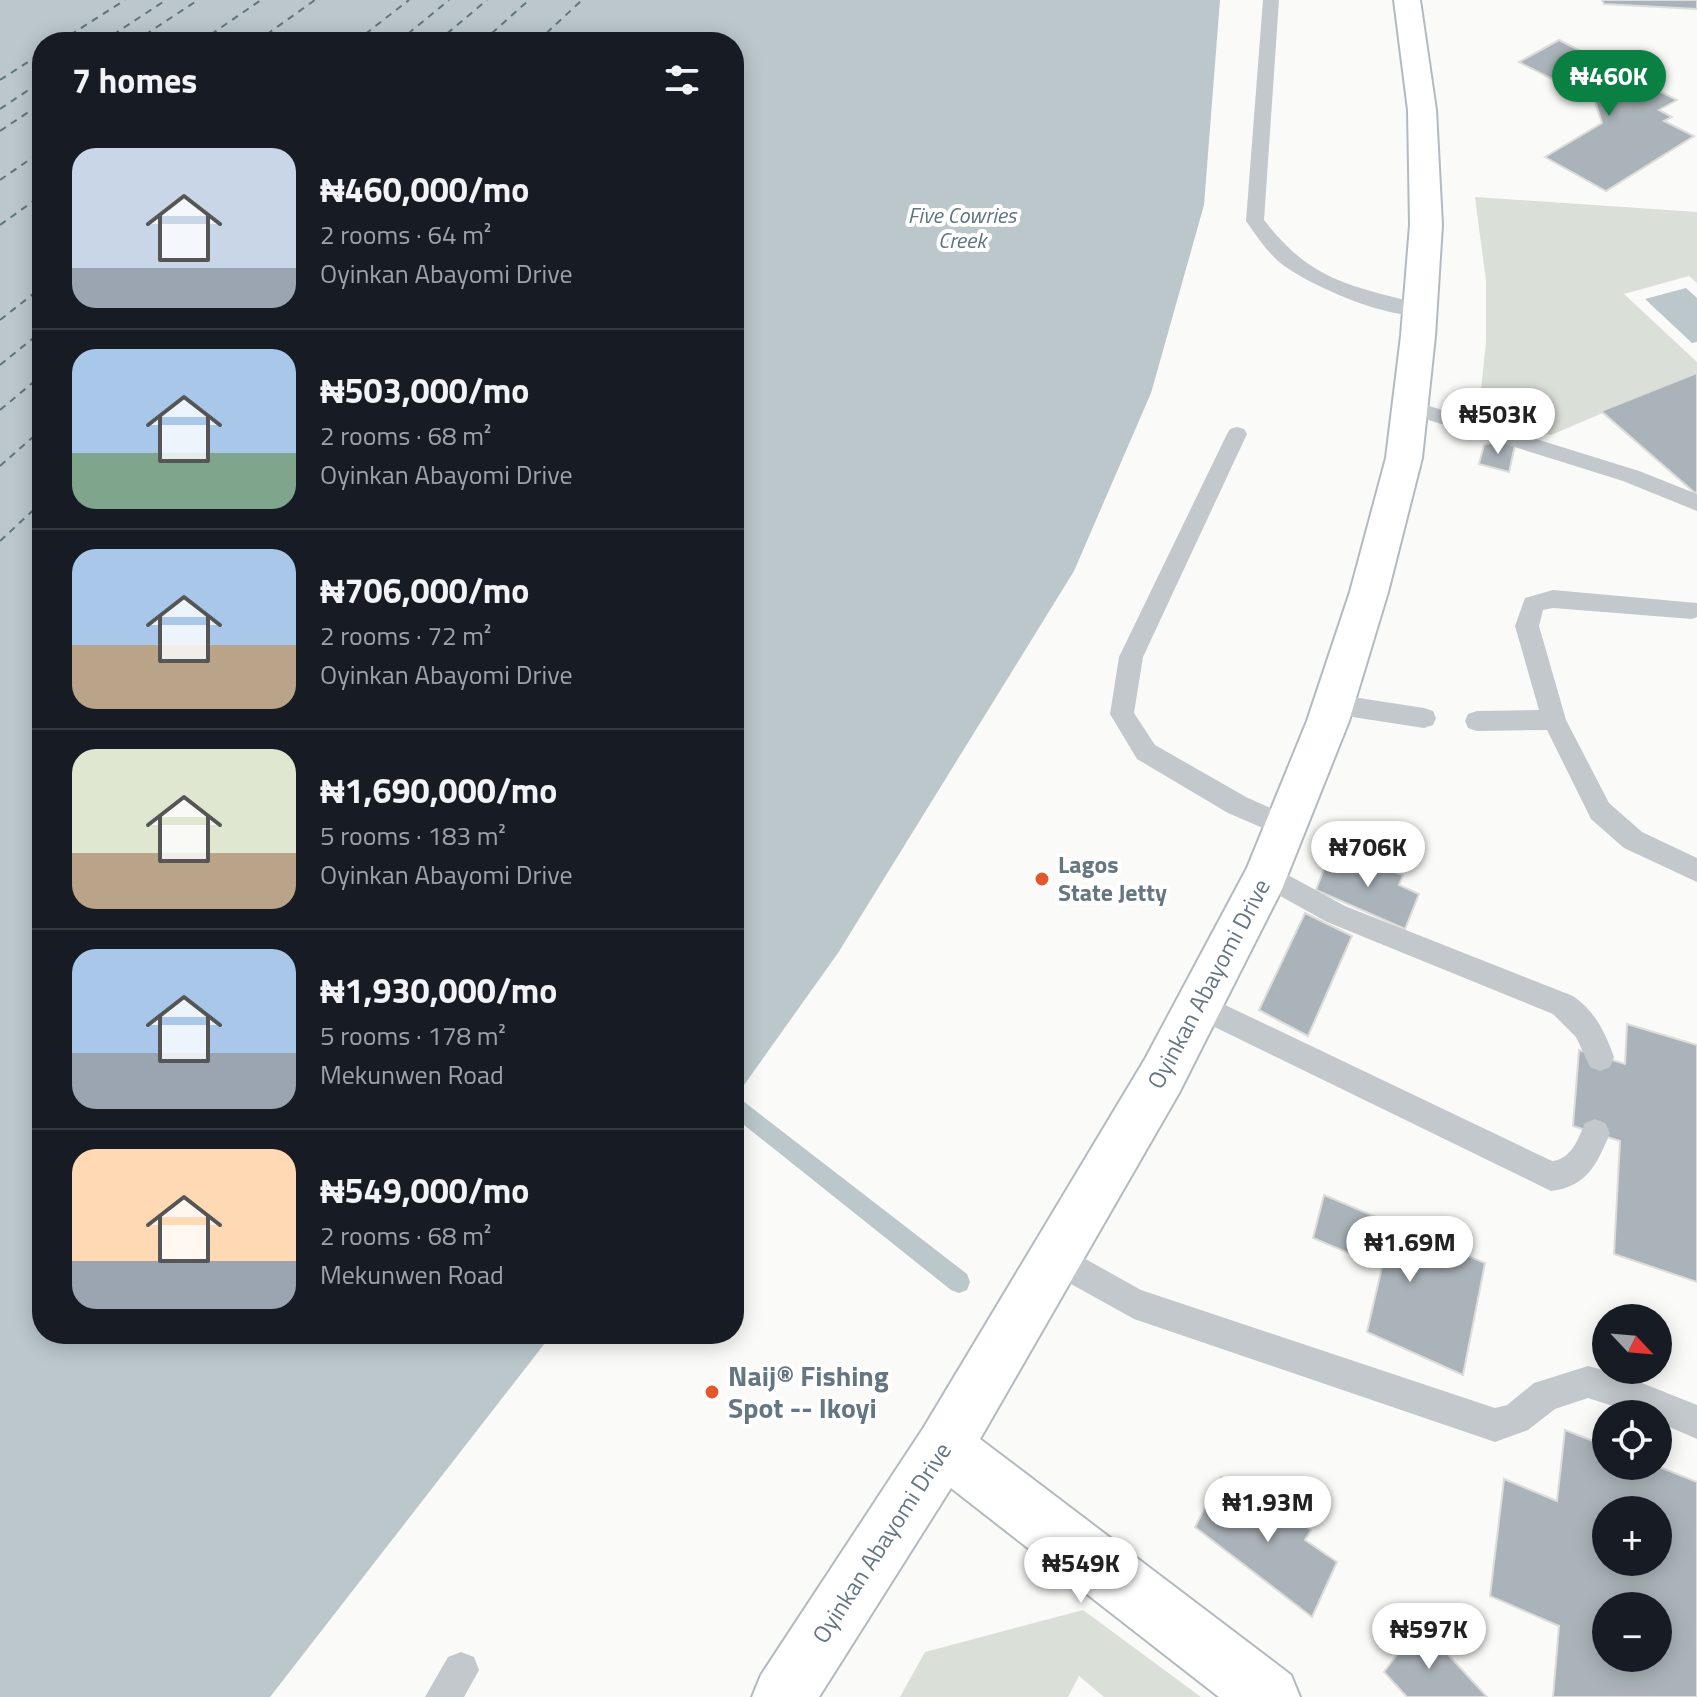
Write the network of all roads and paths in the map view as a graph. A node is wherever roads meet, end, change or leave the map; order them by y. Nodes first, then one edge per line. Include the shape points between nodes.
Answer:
1 (1271, 0) edge
2 (1407, 0) edge
3 (1420, 310) junction
4 (1410, 407) junction
5 (1237, 434) dead end
6 (1697, 503) edge
7 (1692, 610) dead end
8 (1333, 704) junction
9 (1424, 718) dead end
10 (1554, 720) junction
11 (1477, 721) dead end
12 (1286, 827) junction
13 (1697, 871) edge
14 (1266, 875) junction
15 (1198, 1005) junction
16 (1600, 1057) dead end
17 (1595, 1133) dead end
18 (1055, 1258) junction
19 (1697, 1422) edge
20 (944, 1447) junction
21 (783, 1697) edge
22 (1269, 1697) edge

1 - 3 lane via 1255,221 1285,259 1333,286
2 - 3 street, Oyinkan Abayomi Drive via 1422,110 1426,225
3 - 4 street, Oyinkan Abayomi Drive
4 - 6 lane via 1616,471
4 - 8 street, Oyinkan Abayomi Drive via 1404,458
5 - 12 lane via 1131,657 1122,714 1146,752
7 - 10 lane via 1553,599 1533,604 1527,626
8 - 9 lane
8 - 12 street, Oyinkan Abayomi Drive
10 - 11 lane
10 - 13 lane via 1600,811 1633,840
12 - 14 street, Oyinkan Abayomi Drive
14 - 15 street, Oyinkan Abayomi Drive
14 - 16 lane via 1336,914 1563,1005 1588,1027
15 - 17 lane via 1551,1176 1581,1166
15 - 18 street, Oyinkan Abayomi Drive
18 - 19 lane via 1134,1303 1495,1425 1516,1418 1546,1395 1588,1382
18 - 20 street, Oyinkan Abayomi Drive
20 - 21 street, Oyinkan Abayomi Drive
20 - 22 street

